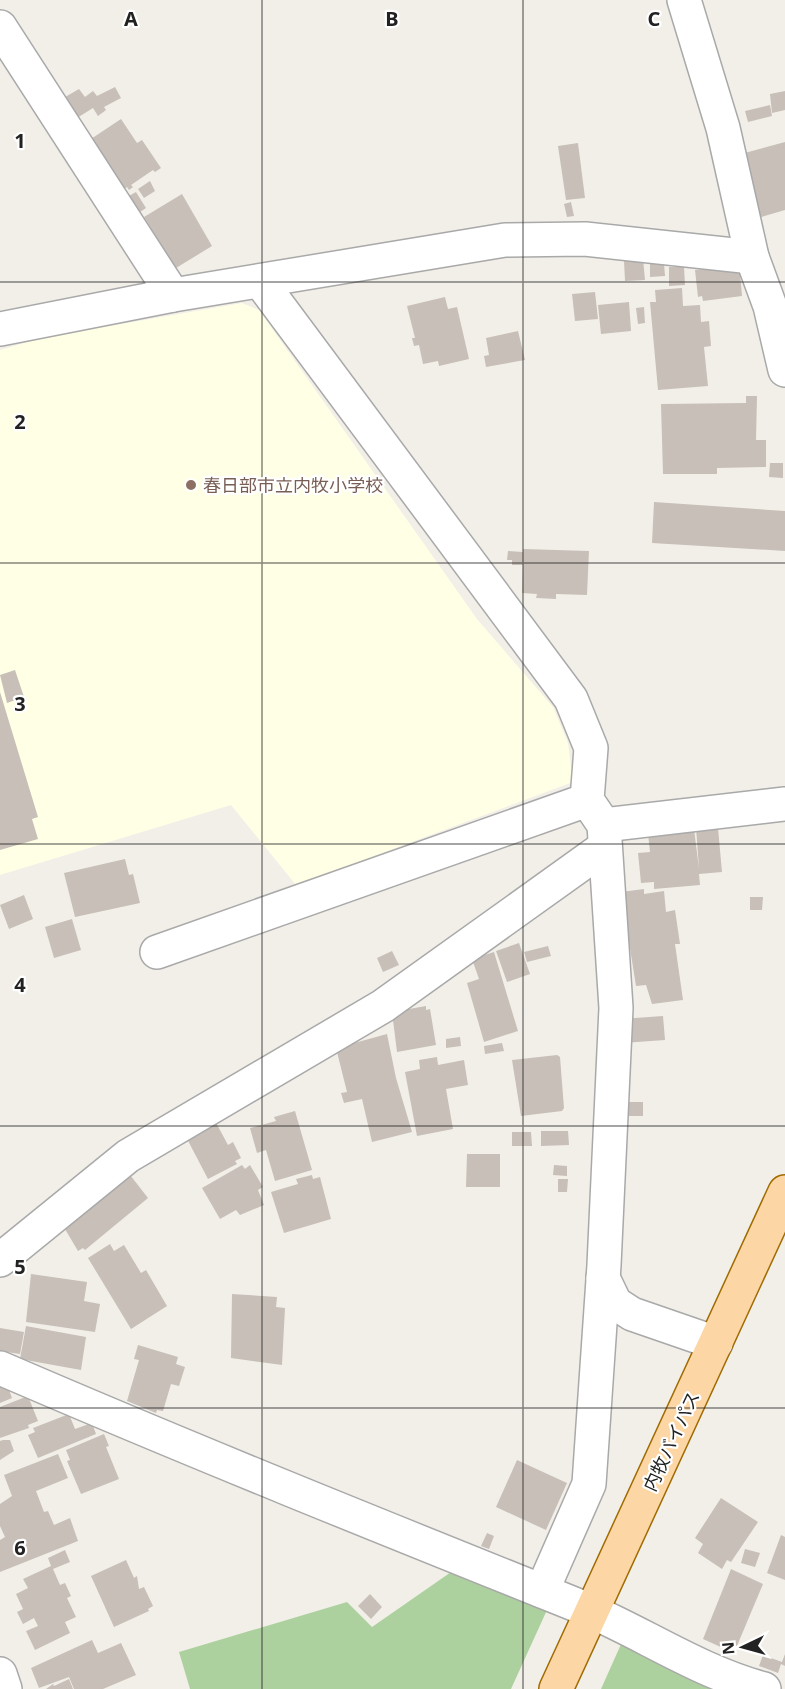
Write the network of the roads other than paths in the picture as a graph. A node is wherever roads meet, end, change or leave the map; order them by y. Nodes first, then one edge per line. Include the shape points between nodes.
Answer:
1 (684, 0) edge
2 (0, 27) edge
3 (752, 257) junction
4 (260, 281) junction
5 (173, 295) junction
6 (0, 329) edge
7 (785, 370) edge
8 (785, 804) edge
9 (599, 824) junction
10 (157, 952) dead end
11 (785, 1192) edge
12 (0, 1260) edge
13 (603, 1278) junction
14 (716, 1343) junction
15 (0, 1368) edge
16 (542, 1591) junction
17 (592, 1611) junction
18 (0, 1674) edge
19 (5, 1689) edge
20 (556, 1689) edge
21 (764, 1689) edge

1 - 3 street via 723,128
2 - 5 street
3 - 4 street via 585,239 505,240
3 - 7 street via 770,306
4 - 5 street
4 - 9 street via 571,699 591,748
5 - 6 street
8 - 9 street
9 - 10 street
9 - 12 street via 383,1005 128,1156
9 - 13 street via 616,1008
11 - 14 main road, 内牧バイパス
13 - 14 street via 615,1303 632,1314
13 - 16 street via 589,1484
14 - 17 main road, 内牧バイパス
15 - 16 street via 182,1447
16 - 17 street
17 - 20 main road, 内牧バイパス
17 - 21 street via 729,1680
18 - 19 street

